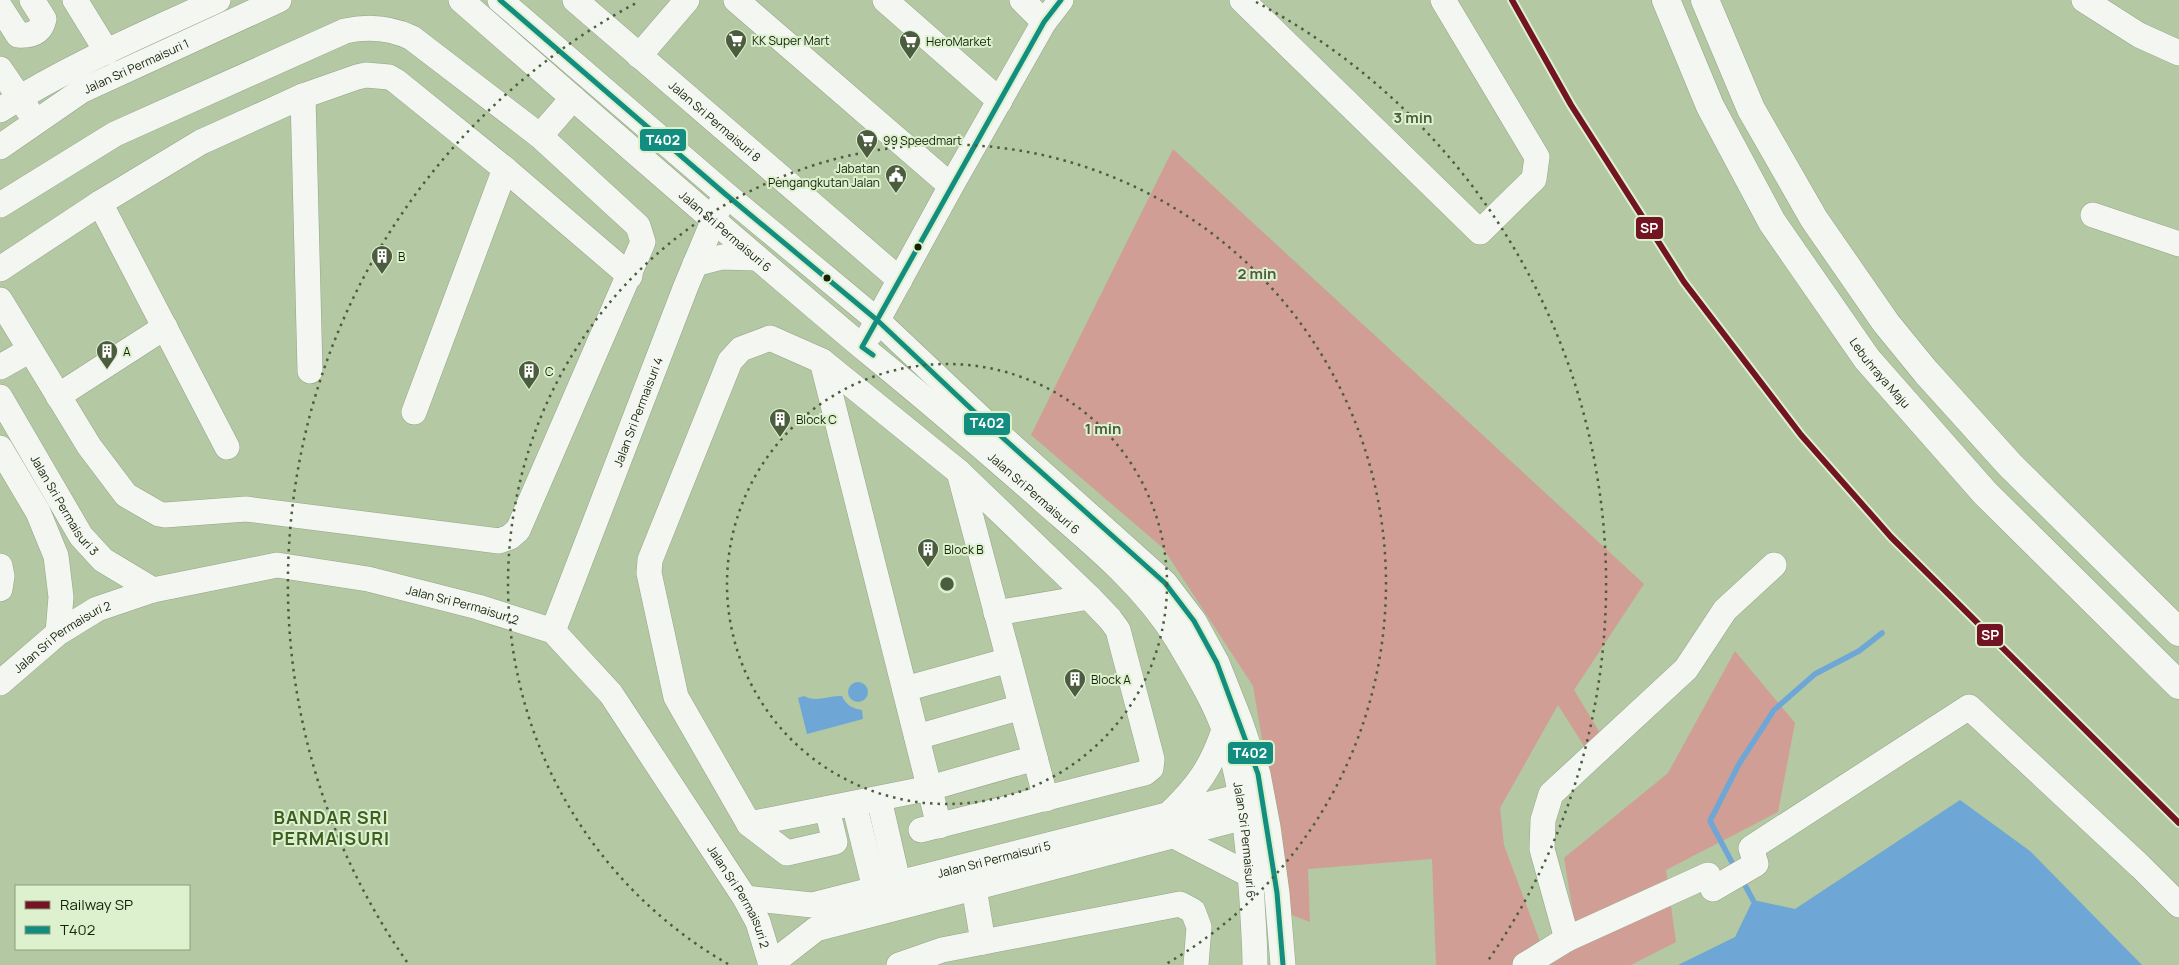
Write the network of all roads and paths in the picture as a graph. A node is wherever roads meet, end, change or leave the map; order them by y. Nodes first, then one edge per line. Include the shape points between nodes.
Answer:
1 (32, 0) edge
2 (75, 0) edge
3 (218, 0) edge
4 (279, 0) edge
5 (461, 0) edge
6 (500, 0) edge
7 (575, 0) edge
8 (687, 0) edge
9 (736, 0) edge
10 (885, 0) edge
11 (1022, 0) edge
12 (1061, 0) edge
13 (1242, 0) edge
14 (1443, 0) edge
15 (1666, 0) edge
16 (1704, 0) edge
17 (2084, 0) edge
18 (0, 7) edge
19 (1044, 22) junction
20 (107, 52) junction
21 (2179, 53) edge
22 (639, 56) junction
23 (0, 69) edge
24 (303, 96) junction
25 (573, 98) junction
26 (1000, 101) junction
27 (9, 104) edge
28 (36, 120) junction
29 (540, 136) junction
30 (0, 147) edge
31 (505, 169) junction
32 (951, 186) junction
33 (724, 193) junction
34 (100, 203) junction
35 (0, 205) edge
36 (2093, 215) dead end
37 (714, 220) junction
38 (2179, 244) edge
39 (755, 258) junction
40 (694, 264) junction
41 (0, 269) edge
42 (630, 276) junction
43 (900, 280) junction
44 (0, 300) edge
45 (877, 320) junction
46 (165, 327) junction
47 (862, 347) junction
48 (30, 350) junction
49 (822, 361) junction
50 (0, 367) edge
51 (310, 371) dead end
52 (58, 396) junction
53 (3, 409) edge
54 (414, 412) dead end
55 (0, 448) edge
56 (227, 448) dead end
57 (959, 472) junction
58 (1774, 565) dead end
59 (0, 566) edge
60 (0, 589) edge
61 (153, 590) junction
62 (1088, 598) junction
63 (996, 613) junction
64 (553, 631) junction
65 (2179, 632) edge
66 (58, 633) junction
67 (1009, 660) junction
68 (0, 682) edge
69 (2179, 685) edge
70 (905, 689) junction
71 (1021, 707) junction
72 (1224, 730) junction
73 (917, 737) junction
74 (1035, 758) junction
75 (1258, 774) junction
76 (930, 788) junction
77 (878, 799) junction
78 (1046, 799) junction
79 (854, 804) junction
80 (1246, 806) junction
81 (828, 809) junction
82 (749, 824) junction
83 (1170, 824) junction
84 (1268, 827) junction
85 (1250, 875) junction
86 (965, 878) junction
87 (901, 895) junction
88 (745, 898) junction
89 (878, 901) junction
90 (2179, 905) edge
91 (1567, 939) junction
92 (976, 944) junction
93 (771, 964) edge
94 (899, 965) edge
95 (1196, 965) edge
96 (1255, 965) edge
97 (1283, 965) edge
98 (1525, 965) edge

1 - 18 street via 44,18 43,26 28,36 18,35
2 - 20 street
3 - 20 street, Jalan Sri Permaisuri 1
4 - 28 street, Jalan Sri Permaisuri 1 via 81,91
5 - 25 street, Jalan Sri Permaisuri 6
6 - 33 street, Jalan Sri Permaisuri 6
7 - 22 street, Jalan Sri Permaisuri 8
8 - 22 street
9 - 32 street
10 - 26 street
11 - 19 street
12 - 19 street
13 - 14 street via 1480,232 1534,179 1537,157
15 - 69 highway, Lebuhraya Maju via 1710,106 1772,222 1867,359 1985,493
16 - 65 highway via 1751,110 1814,219 1886,323 2010,465
17 - 21 street via 2139,35
19 - 26 street
20 - 27 street, Jalan Sri Permaisuri 1
22 - 43 street, Jalan Sri Permaisuri 8
23 - 27 street
24 - 31 street via 366,75 388,77
24 - 34 street via 201,142
24 - 51 street
25 - 29 street
25 - 37 street, Jalan Sri Permaisuri 6
26 - 32 street
27 - 28 street
28 - 30 street, Jalan Sri Permaisuri 1
29 - 35 street via 412,38 399,32 362,27 345,31 115,134
29 - 42 street via 638,226 643,242
31 - 42 street
31 - 54 street
32 - 43 street
33 - 37 street, Jalan Sri Permaisuri 4
33 - 45 street, Jalan Sri Permaisuri 6
34 - 41 street
34 - 46 street
36 - 38 street
37 - 39 street, Jalan Sri Permaisuri 6
37 - 40 street, Jalan Sri Permaisuri 4
39 - 40 street via 722,257
39 - 47 street, Jalan Sri Permaisuri 6
40 - 64 street, Jalan Sri Permaisuri 4
42 - 52 street via 518,530 499,541 246,509 159,514 126,495 89,446
43 - 45 street
44 - 48 street
45 - 47 street
45 - 75 street, Jalan Sri Permaisuri 6 via 1165,583 1194,621 1217,663
46 - 52 street
46 - 56 street
47 - 72 street, Jalan Sri Permaisuri 6 via 979,444 1129,578 1175,636
48 - 50 street
48 - 52 street
49 - 57 street
49 - 70 street
49 - 82 street via 770,338 735,354 650,560 649,573 676,697
53 - 61 street, Jalan Sri Permaisuri 3 via 81,536 103,560
55 - 66 street, Jalan Sri Permaisuri 3 via 38,512 56,556 61,597
57 - 62 street
57 - 63 street
58 - 91 street via 1725,610 1686,669 1551,794 1543,820 1542,849
59 - 60 street
61 - 64 street, Jalan Sri Permaisuri 2 via 277,566 368,578
61 - 66 street, Jalan Sri Permaisuri 2 via 96,609
62 - 63 street
62 - 78 street via 1118,630 1152,759 1151,768 1145,774
63 - 67 street
64 - 88 street, Jalan Sri Permaisuri 2 via 611,694
66 - 68 street, Jalan Sri Permaisuri 2
67 - 70 street
67 - 71 street
70 - 73 street
71 - 73 street
71 - 74 street
72 - 80 street, Jalan Sri Permaisuri 6
72 - 83 street via 1215,757
73 - 76 street
74 - 76 street
74 - 78 street
75 - 80 street
75 - 84 street, Jalan Sri Permaisuri 6
76 - 77 street
76 - 78 street via 930,828
77 - 79 street
77 - 87 street
79 - 81 street
79 - 89 street
80 - 83 street, Jalan Sri Permaisuri 5
80 - 84 street
80 - 85 street, Jalan Sri Permaisuri 6
81 - 82 street
81 - 82 street via 835,842 787,854
83 - 85 street
83 - 86 street, Jalan Sri Permaisuri 5
84 - 97 street, Jalan Sri Permaisuri 6
85 - 96 street, Jalan Sri Permaisuri 6
86 - 87 street, Jalan Sri Permaisuri 5
86 - 92 street
87 - 89 street, Jalan Sri Permaisuri 5
88 - 89 street, Jalan Sri Permaisuri 5 via 812,905
88 - 93 street, Jalan Sri Permaisuri 2 via 758,922
89 - 93 street, Jalan Sri Permaisuri 5 via 816,929
90 - 91 street via 1969,707 1750,848 1756,864 1713,889 1708,875
91 - 98 street
92 - 94 street via 942,950
92 - 95 street via 1180,904 1194,911 1199,927

